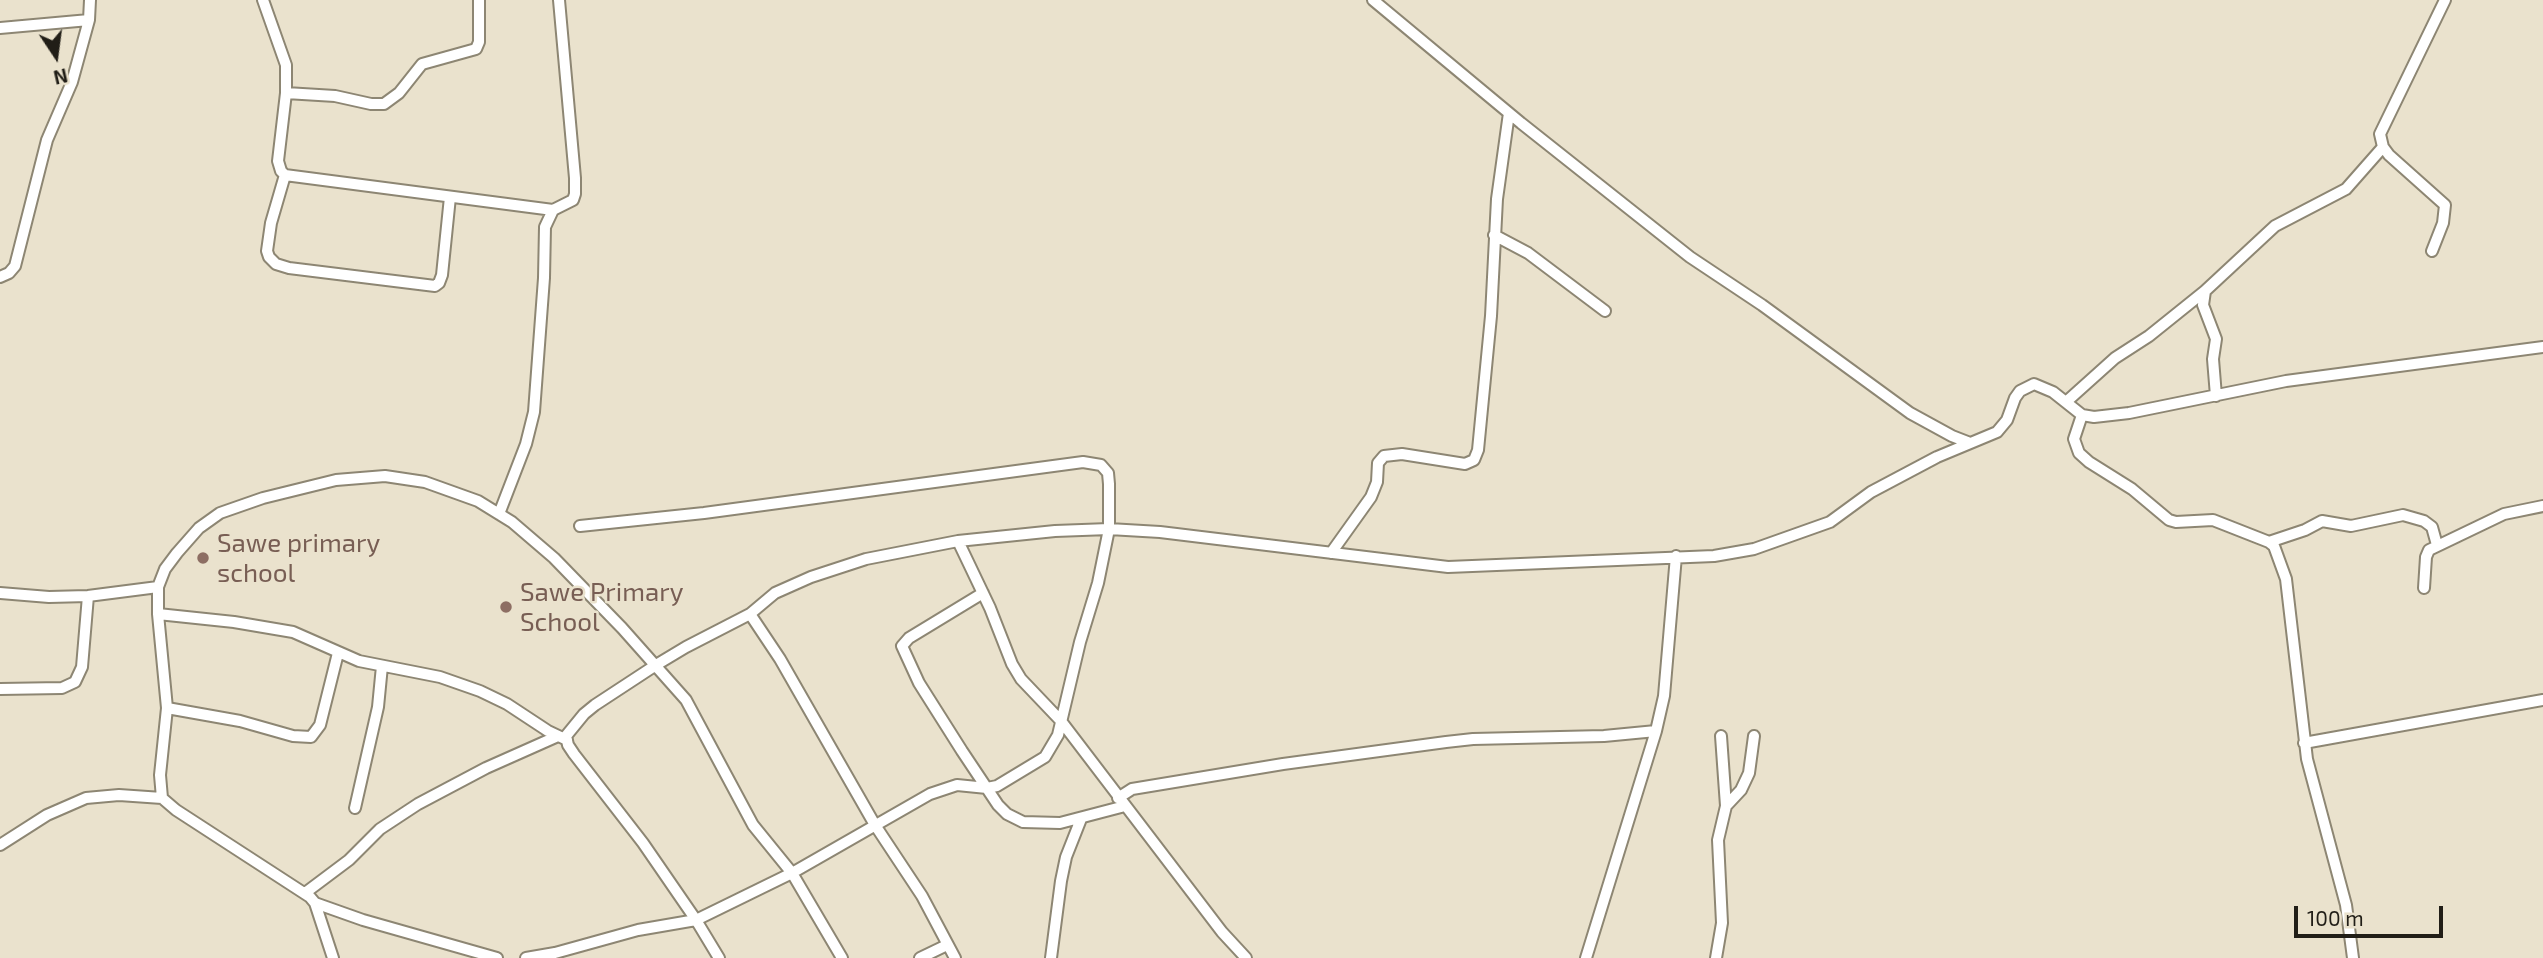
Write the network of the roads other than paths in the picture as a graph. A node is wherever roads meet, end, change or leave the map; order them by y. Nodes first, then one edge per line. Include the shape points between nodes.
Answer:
1 (90, 0) edge
2 (263, 0) edge
3 (479, 0) edge
4 (559, 0) edge
5 (1373, 0) edge
6 (2445, 0) edge
7 (89, 20) junction
8 (0, 29) edge
9 (286, 93) junction
10 (1508, 113) junction
11 (2383, 147) junction
12 (285, 175) junction
13 (450, 197) junction
14 (553, 210) junction
15 (1494, 235) junction
16 (2432, 251) dead end
17 (0, 277) edge
18 (2205, 291) junction
19 (1605, 311) dead end
20 (2543, 347) edge
21 (2216, 396) junction
22 (2066, 402) junction
23 (2082, 415) junction
24 (1970, 443) junction
25 (2543, 506) edge
26 (499, 514) junction
27 (580, 526) dead end
28 (1109, 528) junction
29 (958, 541) junction
30 (2269, 542) junction
31 (2437, 545) junction
32 (1331, 553) junction
33 (1676, 556) junction
34 (158, 587) junction
35 (2424, 588) dead end
36 (0, 593) edge
37 (983, 593) junction
38 (88, 596) junction
39 (158, 614) junction
40 (750, 614) junction
41 (338, 653) junction
42 (382, 666) junction
43 (656, 666) junction
44 (0, 689) edge
45 (2543, 699) edge
46 (167, 708) junction
47 (1061, 721) junction
48 (1656, 731) junction
49 (1721, 736) dead end
50 (1754, 736) dead end
51 (562, 738) junction
52 (2304, 743) junction
53 (987, 788) junction
54 (162, 798) junction
55 (1121, 802) junction
56 (1726, 806) junction
57 (355, 808) dead end
58 (1082, 819) junction
59 (875, 825) junction
60 (0, 845) edge
61 (792, 873) junction
62 (305, 893) junction
63 (314, 903) junction
64 (696, 920) junction
65 (947, 945) junction
66 (333, 958) edge
67 (497, 958) edge
68 (526, 958) edge
69 (719, 958) edge
70 (842, 958) edge
71 (920, 958) edge
72 (955, 958) edge
73 (1051, 958) edge
74 (1245, 958) edge
75 (1586, 958) edge
76 (1716, 958) edge
77 (2353, 958) edge

1 - 7 street
2 - 9 street via 286,65
3 - 9 street via 476,49 422,64 384,104
4 - 14 street via 576,186 573,200
5 - 10 street
6 - 11 street via 2380,134
7 - 8 street
7 - 17 street via 72,82 47,140 15,266
9 - 12 street via 278,161
10 - 15 street
10 - 24 street via 1690,257 1910,413
11 - 16 street via 2445,205
11 - 18 street via 2346,189 2275,226
12 - 13 street
12 - 13 street via 267,251 276,264 289,268 435,286 442,275
13 - 14 street
14 - 26 street via 545,227 534,411
15 - 19 street via 1528,253
15 - 32 street via 1488,343 1474,460 1465,464 1402,454 1384,456 1378,463 1371,497
18 - 21 street via 2203,305 2216,339
18 - 22 street via 2115,358
20 - 21 street via 2286,381
21 - 23 street via 2129,413
22 - 23 street
22 - 24 street via 2041,386 2028,386 2015,398 2003,427
23 - 30 street via 2074,439 2079,453 2169,520 2213,520
24 - 33 street via 1871,492 1830,522 1754,549
25 - 31 street via 2504,514
26 - 34 street via 478,501 425,482 385,476 336,480 220,513 177,553
26 - 43 street via 554,558
27 - 28 street via 1083,462 1101,465 1108,473
28 - 29 street
28 - 32 street
28 - 47 street
29 - 37 street
29 - 40 street via 866,559 811,577 775,593
30 - 31 street via 2322,521 2351,526 2403,515 2431,527
30 - 52 street via 2286,579
31 - 35 street via 2426,557
32 - 33 street via 1448,567
33 - 48 street via 1665,684
34 - 38 street
34 - 39 street
36 - 38 street
37 - 47 street via 1021,679
37 - 53 street via 904,641 902,652
38 - 44 street via 82,667 75,682 62,688
39 - 41 street via 293,632
39 - 46 street
40 - 43 street
40 - 59 street
41 - 42 street
41 - 46 street via 320,725 311,737
42 - 51 street via 440,677 480,691
42 - 57 street via 378,707
43 - 51 street via 584,714
43 - 61 street via 686,700 753,825
45 - 52 street
46 - 54 street
47 - 53 street via 1045,757
47 - 55 street
48 - 55 street via 1473,739 1283,764 1132,789
48 - 75 street
49 - 56 street
50 - 56 street via 1749,773
51 - 62 street via 486,768 418,804 380,829
51 - 64 street
52 - 77 street via 2346,905
53 - 58 street via 1007,814 1023,822
53 - 59 street via 944,788
54 - 60 street via 86,798 47,815
54 - 62 street
55 - 58 street
55 - 74 street
56 - 76 street via 1718,840 1722,923
58 - 73 street via 1066,858
59 - 61 street
59 - 65 street via 922,896
61 - 64 street
61 - 70 street
62 - 63 street
63 - 66 street
63 - 67 street
64 - 68 street
64 - 69 street
65 - 71 street
65 - 72 street

